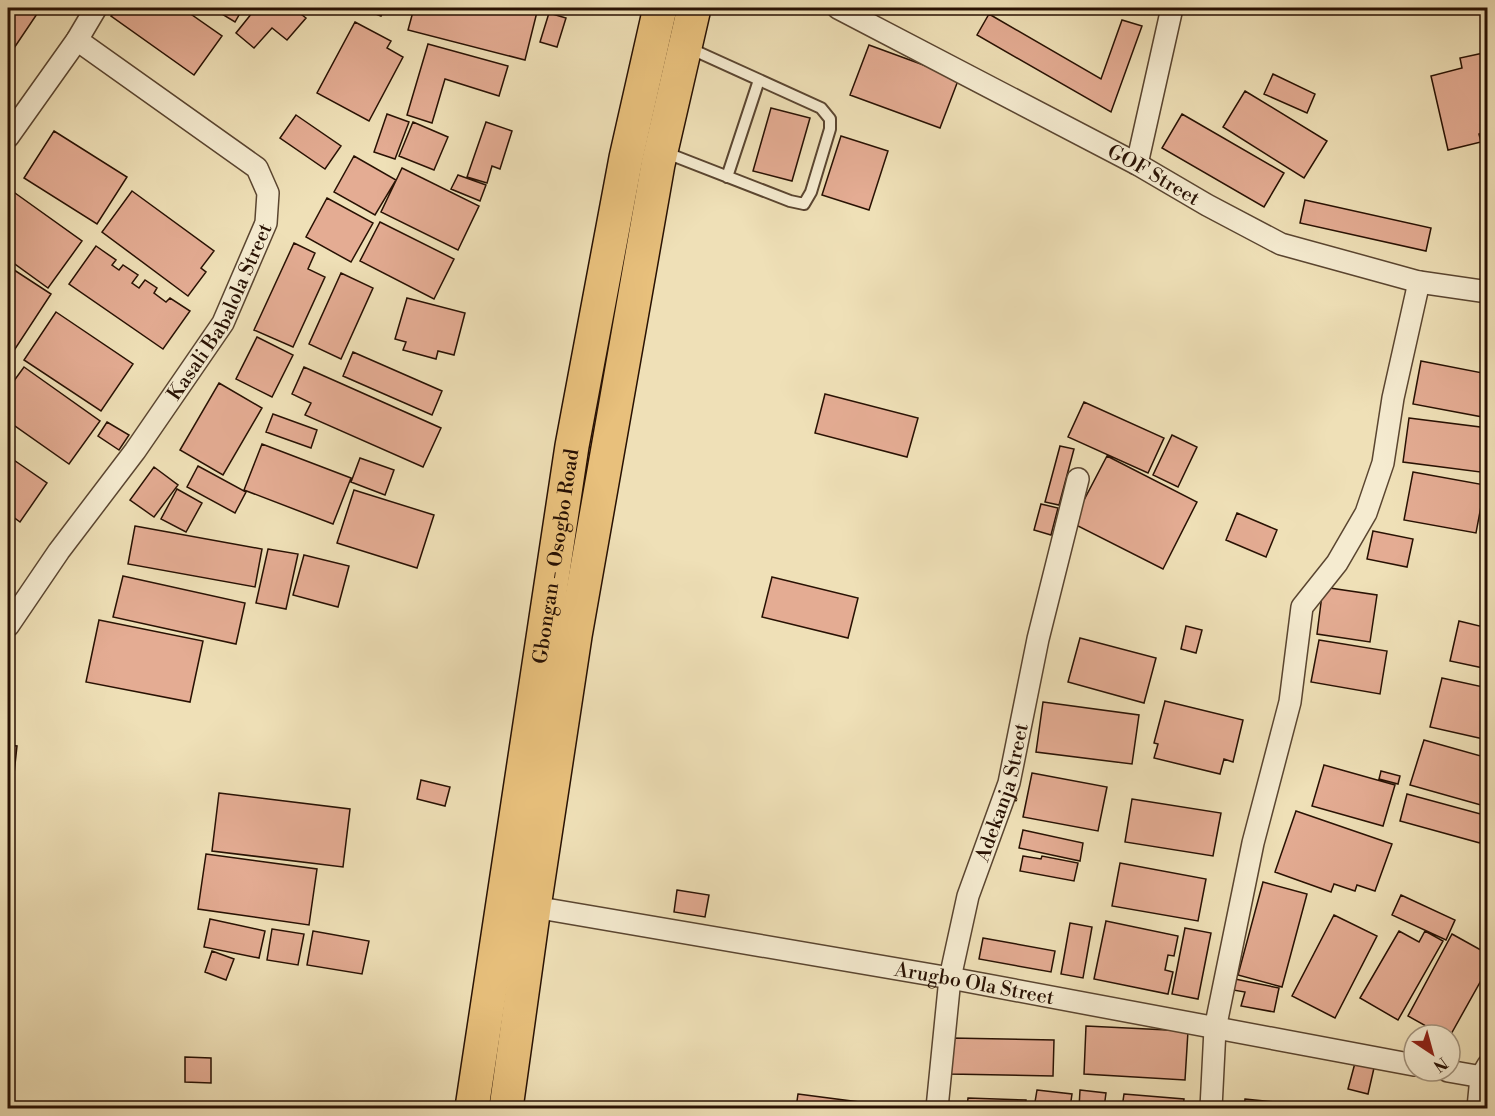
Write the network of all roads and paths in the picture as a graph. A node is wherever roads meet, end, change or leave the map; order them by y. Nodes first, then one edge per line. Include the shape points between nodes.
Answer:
1 (96, 8) edge
2 (660, 8) edge
3 (694, 8) edge
4 (838, 8) edge
5 (1172, 8) edge
6 (77, 40) junction
7 (685, 46) junction
8 (759, 80) junction
9 (8, 137) edge
10 (661, 150) junction
11 (1137, 164) junction
12 (727, 177) junction
13 (1419, 282) junction
14 (1488, 292) edge
15 (1078, 479) dead end
16 (8, 626) edge
17 (533, 811) junction
18 (534, 907) junction
19 (950, 978) junction
20 (1215, 1029) junction
21 (1402, 1063) edge
22 (1462, 1072) edge
23 (1485, 1073) edge
24 (472, 1108) edge
25 (506, 1108) edge
26 (937, 1108) edge
27 (1211, 1108) edge
28 (1478, 1108) edge

1 - 6 street
2 - 17 main road, Gbongan - Osogbo Road via 626,158 572,446
3 - 7 main road, Gbongan - Osogbo Road
4 - 11 street, GOF Street
5 - 11 street
6 - 9 street
6 - 16 street, Kasali Babalola Street via 257,168 268,193 266,223 223,323
7 - 8 lane
7 - 10 main road, Gbongan - Osogbo Road
8 - 12 lane
8 - 12 lane via 821,108 830,119 811,192 804,204
10 - 12 lane
10 - 17 main road, Gbongan - Osogbo Road via 575,636
11 - 13 street, GOF Street via 1281,244
13 - 14 street, GOF Street
13 - 20 street via 1383,463 1366,513 1337,563 1302,608 1290,702 1253,843
15 - 19 street, Adekanja Street via 1038,639 1009,783 969,896
17 - 18 main road, Gbongan - Osogbo Road
17 - 24 main road, Gbongan - Osogbo Road
18 - 19 street, Arugbo Ola Street
18 - 25 main road, Gbongan - Osogbo Road
19 - 20 street, Arugbo Ola Street
19 - 26 street, Adekanja Street
20 - 21 street, Arugbo Ola Street
20 - 27 street
22 - 23 street
23 - 28 street

